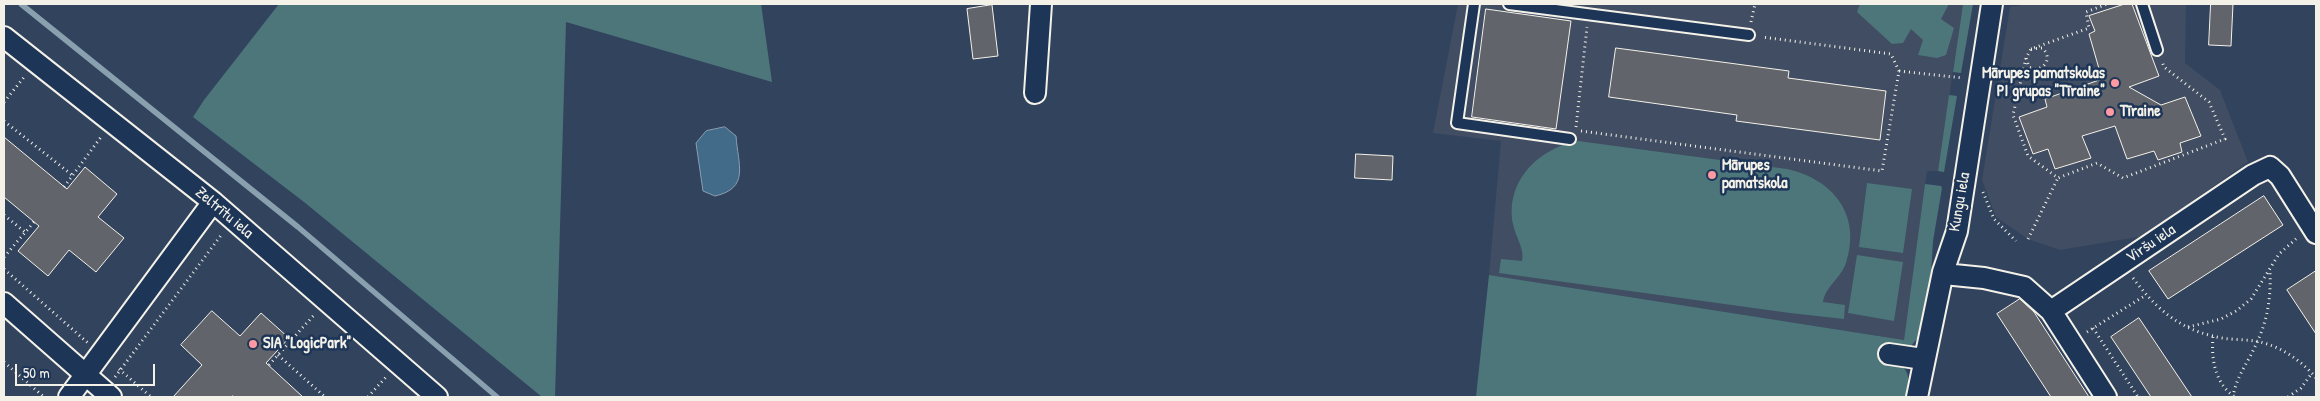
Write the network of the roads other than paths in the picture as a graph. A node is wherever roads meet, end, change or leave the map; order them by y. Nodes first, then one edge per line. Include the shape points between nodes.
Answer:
1 (1041, 4) edge
2 (1474, 4) edge
3 (1509, 4) edge
4 (1992, 4) edge
5 (2142, 4) edge
6 (1749, 35) road end
7 (4, 37) edge
8 (2157, 50) road end
9 (1035, 93) dead end
10 (1570, 140) dead end
11 (213, 202) junction
12 (2314, 230) edge
13 (1943, 272) junction
14 (4, 303) edge
15 (2051, 311) junction
16 (1889, 354) dead end
17 (1923, 359) junction
18 (86, 375) junction
19 (108, 394) edge
20 (69, 397) edge
21 (437, 397) edge
22 (1917, 397) edge
23 (2106, 397) edge

1 - 9 street
2 - 10 lane via 1457,122
3 - 6 lane
4 - 13 street, Kungu iela via 1957,231
5 - 8 lane
7 - 11 street, Zeltrītu iela
11 - 18 street
11 - 21 street, Zeltrītu iela
12 - 15 street, Viršu iela via 2280,176 2270,167 2253,175
13 - 15 street via 2024,287
13 - 17 street, Kungu iela
14 - 18 street
15 - 23 street
16 - 17 street
17 - 22 street, Kungu iela
18 - 19 street
18 - 20 street

